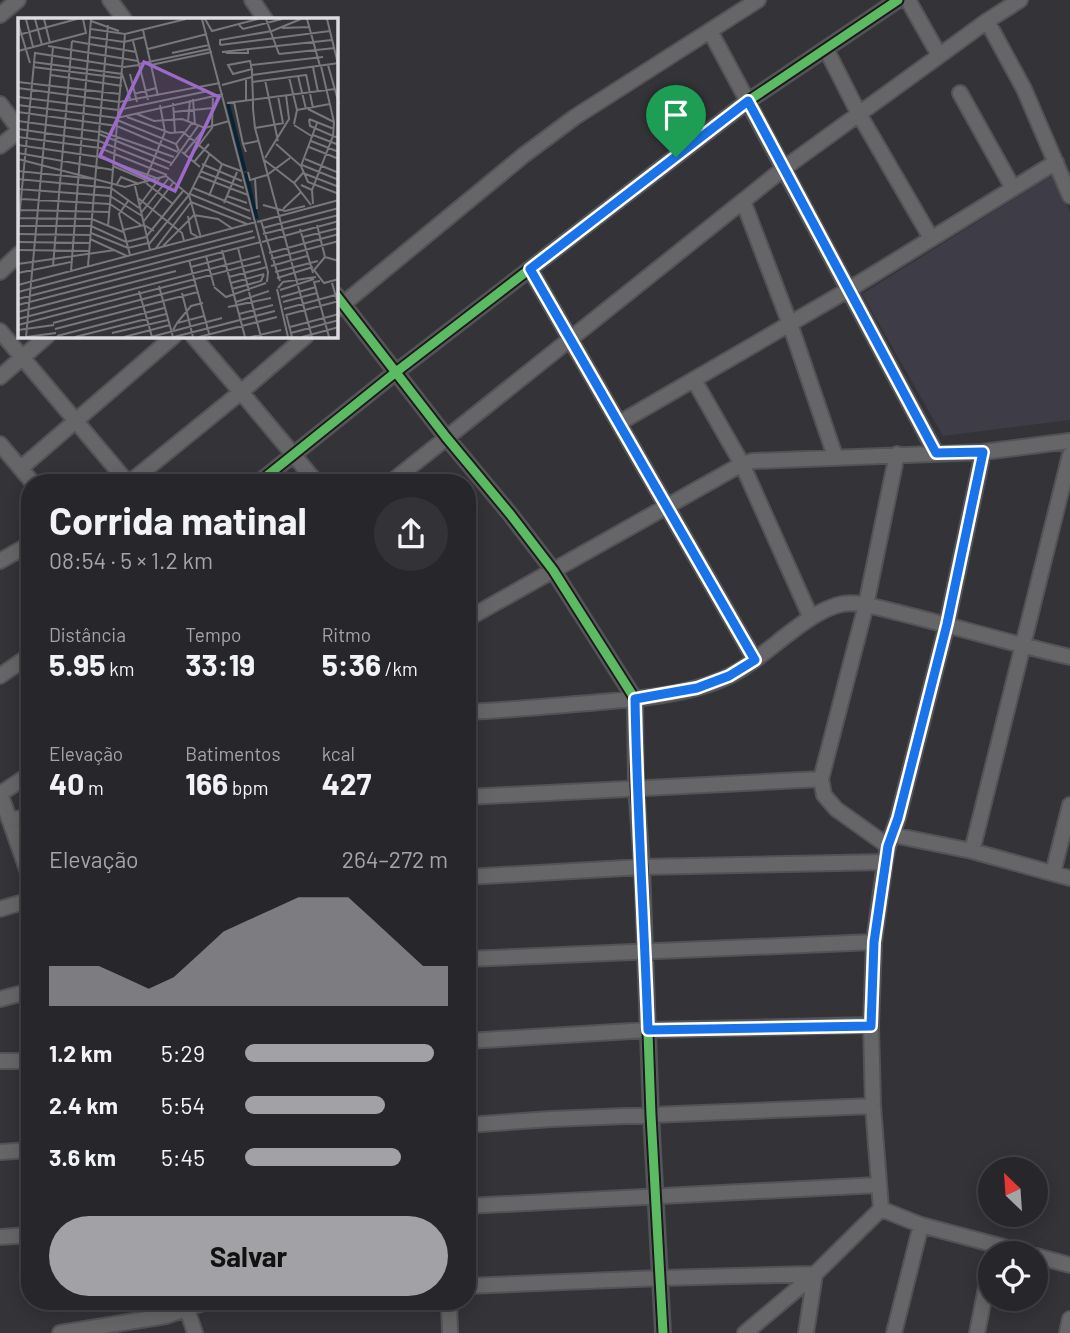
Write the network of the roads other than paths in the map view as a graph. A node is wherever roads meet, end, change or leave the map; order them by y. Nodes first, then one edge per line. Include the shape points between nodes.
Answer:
1 (18, 0) edge
2 (110, 0) edge
3 (252, 0) edge
4 (758, 0) edge
5 (898, 0) edge
6 (908, 0) edge
7 (1020, 0) edge
8 (0, 15) edge
9 (123, 18) edge
10 (264, 18) edge
11 (987, 21) junction
12 (710, 31) junction
13 (826, 48) junction
14 (939, 55) junction
15 (960, 93) dead end
16 (748, 101) junction
17 (0, 104) edge
18 (859, 114) junction
19 (18, 129) edge
20 (18, 131) edge
21 (0, 146) edge
22 (1056, 162) junction
23 (783, 169) junction
24 (1013, 188) junction
25 (1070, 195) edge
26 (743, 201) junction
27 (931, 238) junction
28 (18, 255) edge
29 (530, 269) junction
30 (0, 272) edge
31 (848, 290) junction
32 (338, 303) edge
33 (790, 324) junction
34 (0, 331) edge
35 (45, 338) edge
36 (172, 338) edge
37 (194, 338) edge
38 (304, 338) edge
39 (571, 338) junction
40 (21, 358) junction
41 (396, 372) junction
42 (0, 377) edge
43 (694, 380) junction
44 (242, 392) junction
45 (76, 420) junction
46 (619, 423) junction
47 (446, 437) junction
48 (1070, 441) edge
49 (0, 444) edge
50 (983, 452) junction
51 (936, 453) junction
52 (897, 454) junction
53 (292, 455) junction
54 (1070, 455) edge
55 (835, 456) junction
56 (742, 464) junction
57 (21, 468) junction
58 (26, 474) edge
59 (121, 474) edge
60 (139, 474) edge
61 (269, 474) edge
62 (309, 474) edge
63 (401, 474) edge
64 (666, 506) junction
65 (21, 549) edge
66 (0, 561) edge
67 (553, 570) junction
68 (866, 606) junction
69 (476, 614) edge
70 (811, 618) junction
71 (947, 624) junction
72 (1023, 646) junction
73 (1070, 657) edge
74 (755, 660) junction
75 (21, 661) edge
76 (0, 676) edge
77 (635, 699) junction
78 (476, 711) edge
79 (821, 779) junction
80 (21, 780) edge
81 (636, 787) junction
82 (0, 794) edge
83 (476, 796) edge
84 (1070, 805) edge
85 (21, 818) edge
86 (9, 819) junction
87 (891, 841) junction
88 (972, 852) junction
89 (21, 853) edge
90 (885, 862) junction
91 (642, 867) junction
92 (1053, 873) junction
93 (476, 876) edge
94 (1070, 878) edge
95 (21, 903) edge
96 (0, 909) edge
97 (874, 942) junction
98 (645, 951) junction
99 (476, 959) edge
100 (21, 993) edge
101 (0, 999) edge
102 (871, 1026) junction
103 (648, 1030) junction
104 (476, 1040) edge
105 (21, 1060) edge
106 (0, 1061) edge
107 (873, 1106) junction
108 (651, 1115) junction
109 (476, 1124) edge
110 (21, 1151) edge
111 (0, 1152) edge
112 (878, 1185) junction
113 (655, 1196) junction
114 (476, 1206) edge
115 (881, 1209) junction
116 (921, 1224) junction
117 (21, 1236) edge
118 (0, 1237) edge
119 (978, 1243) edge
120 (1048, 1259) edge
121 (1070, 1265) edge
122 (815, 1274) junction
123 (661, 1278) junction
124 (476, 1286) edge
125 (178, 1310) edge
126 (187, 1310) edge
127 (449, 1310) edge
128 (981, 1311) edge
129 (1070, 1320) edge
130 (60, 1333) edge
131 (195, 1333) edge
132 (450, 1333) edge
133 (663, 1333) edge
134 (745, 1333) edge
135 (806, 1333) edge
136 (894, 1333) edge
137 (976, 1333) edge
138 (1067, 1333) edge

1 - 8 street
2 - 9 street
3 - 10 street
4 - 12 street
5 - 13 street
6 - 14 street
7 - 11 street
11 - 14 street
11 - 22 street
12 - 16 street
12 - 32 street via 575,117
13 - 16 street
13 - 18 street
14 - 18 street
15 - 24 street
16 - 23 street
16 - 29 street
17 - 19 street
18 - 23 street
18 - 27 street
20 - 21 street
22 - 24 street
22 - 25 street
23 - 26 street
23 - 31 street
24 - 27 street
26 - 33 street
26 - 39 street
27 - 31 street
28 - 30 street
29 - 39 street
29 - 41 street
31 - 33 street
31 - 51 street
32 - 41 street
33 - 43 street
33 - 55 street
34 - 40 street
35 - 40 street
36 - 45 street
37 - 44 street
38 - 44 street
39 - 46 street
39 - 47 street
40 - 42 street
40 - 45 street
41 - 47 street
41 - 53 street
43 - 46 street
43 - 56 street
44 - 53 street
44 - 60 street
45 - 57 street
45 - 59 street
46 - 64 street
47 - 63 street
47 - 67 street
48 - 50 street
49 - 57 street
50 - 51 street
50 - 71 street
51 - 52 street
52 - 55 street
52 - 68 street
53 - 61 street
53 - 62 street
54 - 72 street
55 - 56 street
56 - 64 street
56 - 70 street
57 - 58 street
64 - 67 street
64 - 74 street
65 - 66 street
67 - 69 street
67 - 77 street
68 - 70 street via 843,604
68 - 71 street
68 - 79 street
70 - 74 street
71 - 72 street
71 - 87 street
72 - 73 street
72 - 88 street
74 - 77 street via 697,688
75 - 76 street
77 - 78 street
77 - 81 street
79 - 81 street
79 - 87 street via 824,794 836,809
80 - 82 street
81 - 83 street
81 - 91 street
82 - 86 street
84 - 92 street
85 - 86 street
86 - 89 street
87 - 88 street
87 - 90 street
88 - 92 street
90 - 91 street
90 - 97 street
91 - 93 street
91 - 98 street
92 - 94 street
95 - 96 street
97 - 98 street
97 - 102 street
98 - 99 street
98 - 103 street
100 - 101 street
102 - 103 street
102 - 107 street
103 - 104 street
103 - 108 street
105 - 106 street
107 - 108 street
107 - 112 street
108 - 109 street
108 - 113 street
110 - 111 street
112 - 113 street
112 - 115 street
113 - 114 street
113 - 123 street
115 - 116 street
115 - 122 street
116 - 119 street
116 - 136 street
117 - 118 street
120 - 121 street
122 - 123 street
122 - 134 street
122 - 135 street
123 - 124 street
123 - 133 street
125 - 130 street via 166,1316
126 - 131 street
127 - 132 street
128 - 137 street
129 - 138 street

